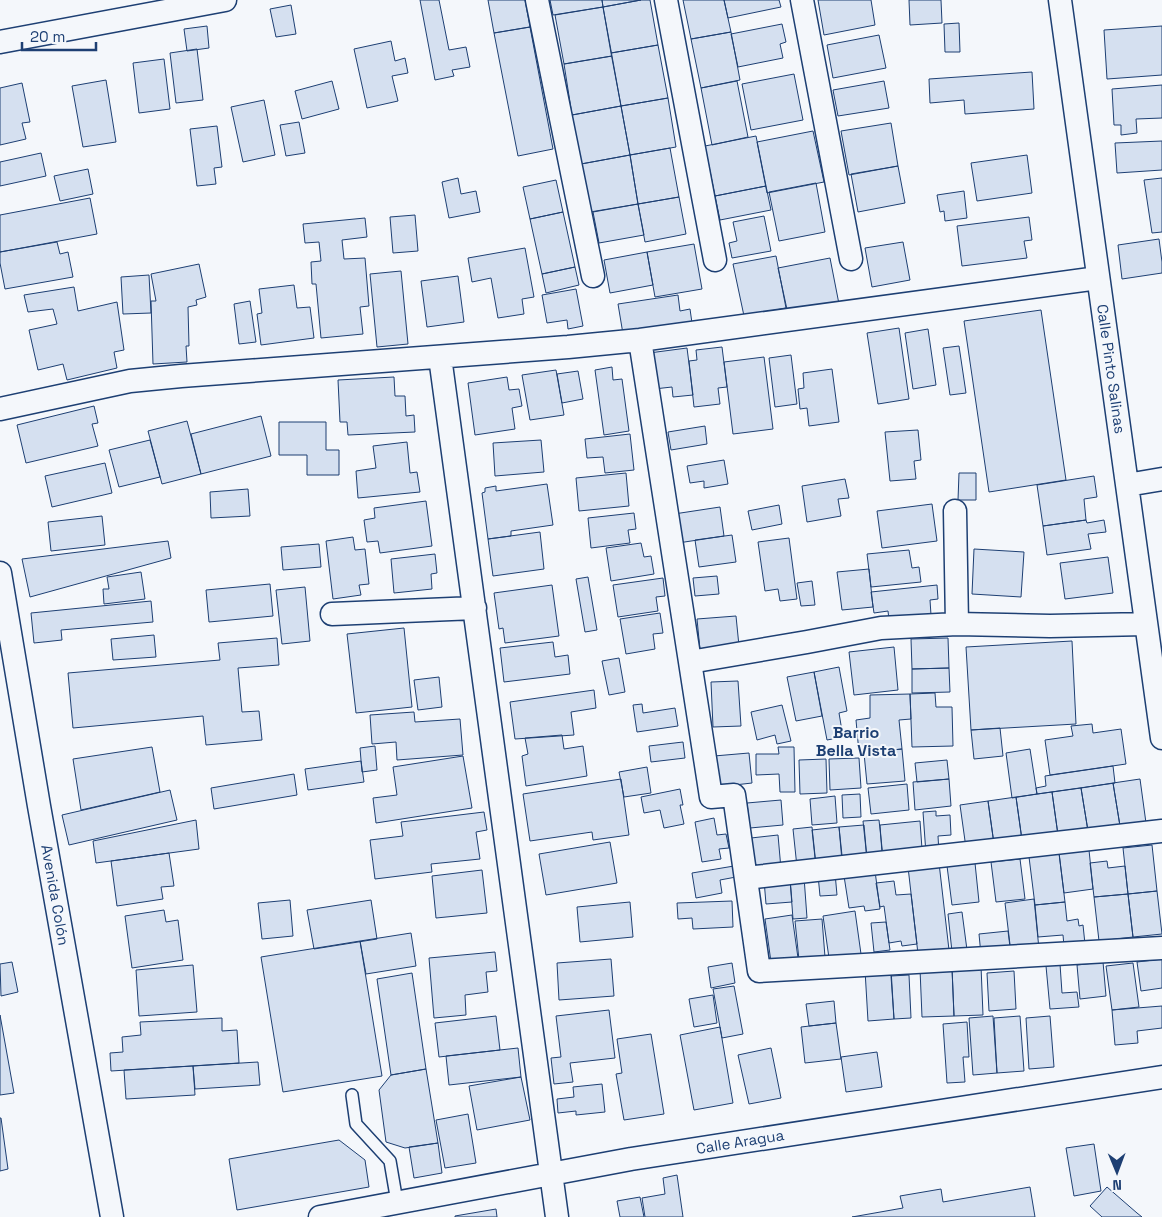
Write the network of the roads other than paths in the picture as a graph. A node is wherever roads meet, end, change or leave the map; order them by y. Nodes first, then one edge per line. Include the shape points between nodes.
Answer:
1 (225, 0) edge
2 (537, 0) edge
3 (666, 0) edge
4 (802, 0) edge
5 (1060, 0) edge
6 (0, 42) edge
7 (851, 259) dead end
8 (715, 260) dead end
9 (593, 276) dead end
10 (1098, 278) junction
11 (640, 340) junction
12 (440, 357) junction
13 (0, 409) edge
14 (1162, 479) edge
15 (1127, 485) junction
16 (955, 511) dead end
17 (0, 574) edge
18 (475, 608) junction
19 (332, 614) dead end
20 (957, 624) junction
21 (1146, 624) junction
22 (690, 662) junction
23 (1162, 738) edge
24 (1162, 831) edge
25 (746, 878) junction
26 (1162, 948) edge
27 (1162, 1077) edge
28 (352, 1094) dead end
29 (551, 1174) junction
30 (397, 1202) junction
31 (112, 1217) edge
32 (320, 1217) edge
33 (557, 1217) edge

1 - 6 street
2 - 9 street
3 - 8 street
4 - 7 street
5 - 10 street, Calle Pinto Salinas
10 - 11 street
10 - 15 street, Calle Pinto Salinas
11 - 12 street
11 - 22 street
12 - 13 street via 130,381
12 - 18 street
14 - 15 street
15 - 21 street, Calle Pinto Salinas
16 - 20 street
17 - 31 street, Avenida Colón
18 - 19 street
18 - 29 street
20 - 21 street
20 - 22 street via 881,628
21 - 23 street, Calle Pinto Salinas
22 - 25 street via 711,797 734,795
24 - 25 street
25 - 26 street via 759,970
27 - 29 street, Calle Aragua via 641,1157
28 - 30 lane via 356,1124 390,1161
29 - 30 street, Calle Aragua
29 - 33 street
30 - 32 street, Calle Aragua

